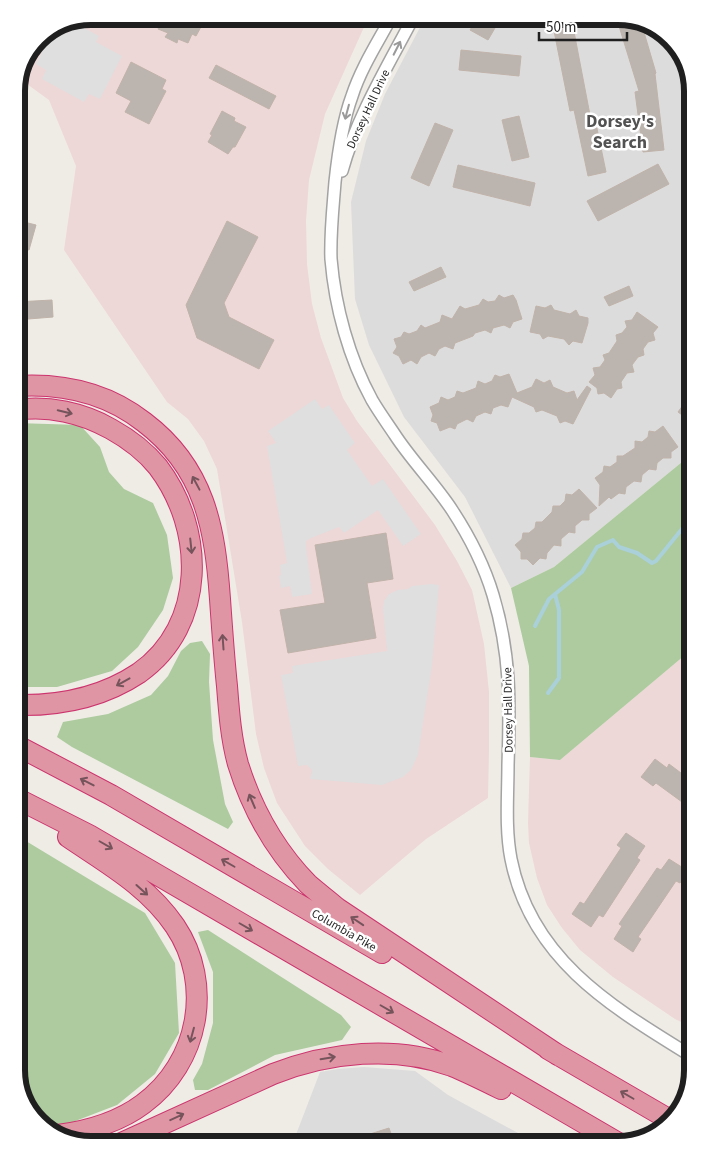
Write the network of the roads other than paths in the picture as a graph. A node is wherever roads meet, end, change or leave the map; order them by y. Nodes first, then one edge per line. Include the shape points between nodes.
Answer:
1 (387, 25) edge
2 (409, 25) edge
3 (333, 206) junction
4 (25, 386) edge
5 (25, 410) edge
6 (25, 705) edge
7 (25, 750) edge
8 (25, 803) edge
9 (25, 808) edge
10 (684, 1051) edge
11 (558, 1055) junction
12 (665, 1117) edge
13 (69, 1133) edge
14 (136, 1136) edge
15 (600, 1136) edge
16 (604, 1136) edge

1 -> 3 street, Dorsey Hall Drive via 352,95 343,130
3 -> 2 street, Dorsey Hall Drive via 355,133
3 - 10 street, Dorsey Hall Drive via 332,259 336,293 355,362 372,399 397,439 452,510 465,533 480,560 502,624 510,698 508,836 511,860 525,905 544,939 580,979
11 -> 4 highway via 337,908 309,885 288,861 258,816 238,763 228,705 213,533 192,475 168,442 118,405 64,387
5 -> 6 highway via 55,409 87,417 131,441 157,466 181,505 191,541 192,561 189,599 183,617 165,648 140,672 88,697 46,705
11 -> 7 highway, Columbia Pike via 111,794
8 -> 16 highway via 89,835
9 -> 13 highway via 146,892 182,939 196,981 198,1001 193,1032 173,1075 152,1097 128,1113 93,1128
12 -> 11 highway, Columbia Pike
14 -> 15 highway via 297,1065 346,1055 370,1054 414,1057 452,1066

